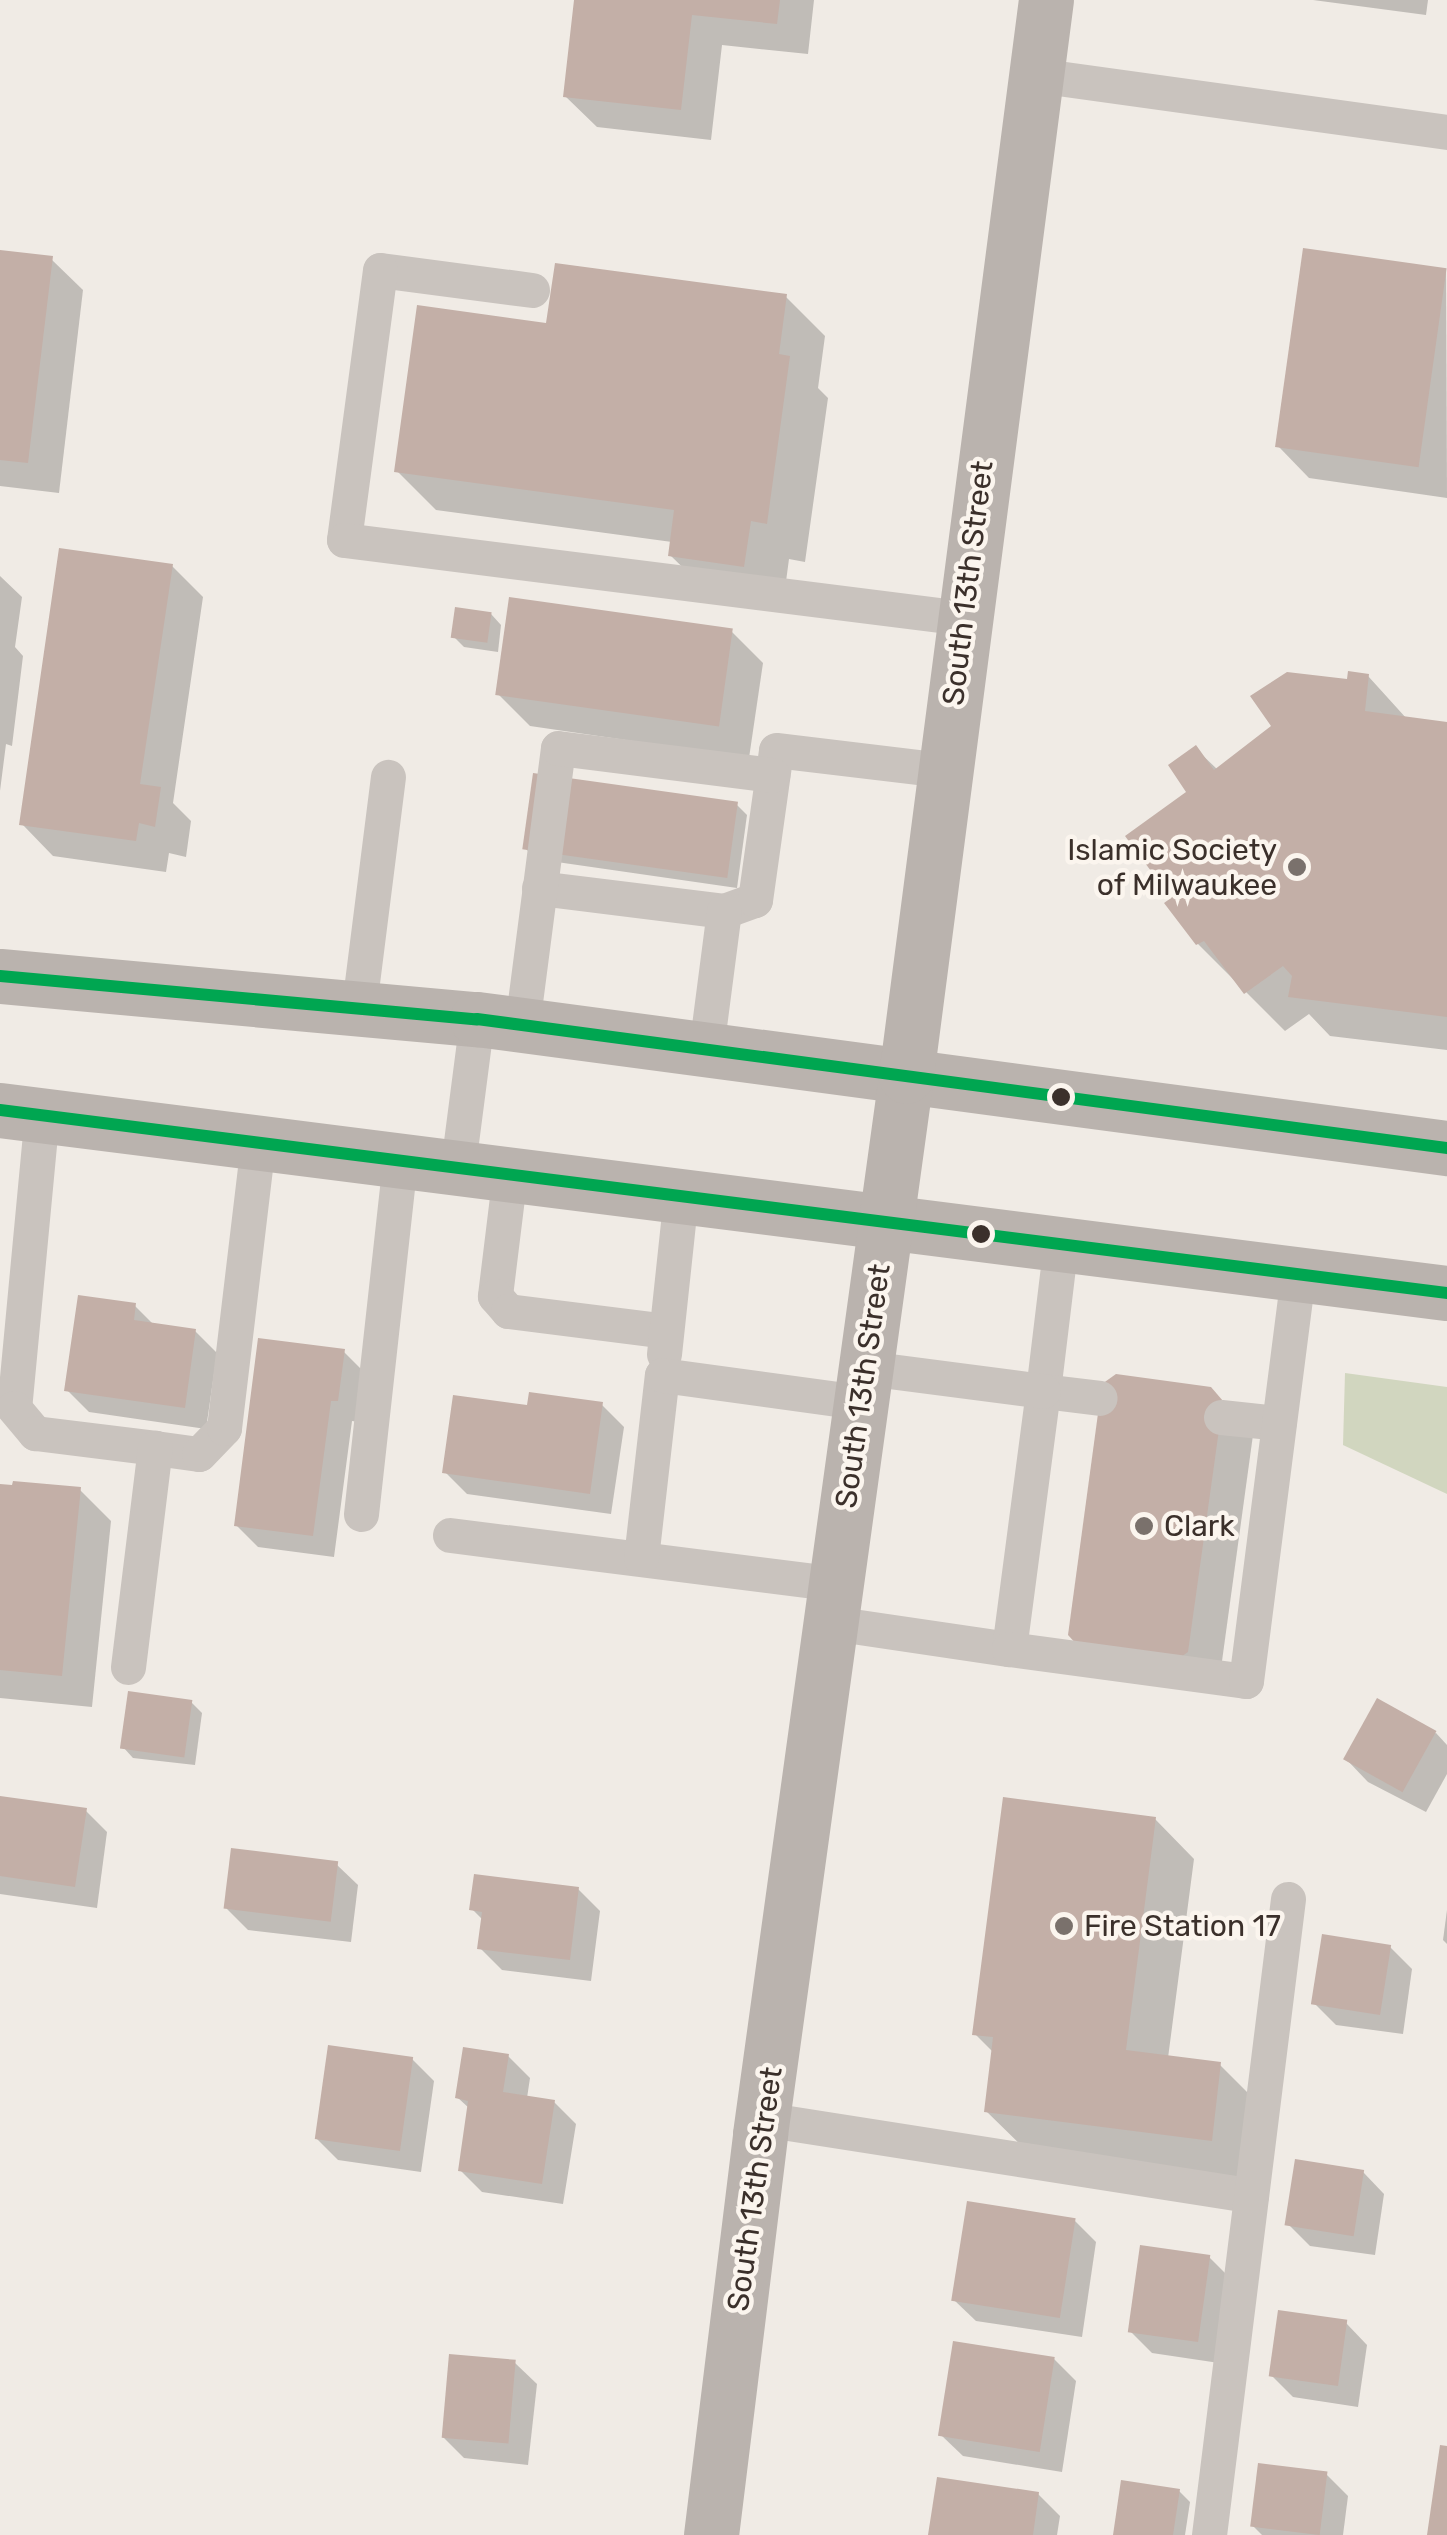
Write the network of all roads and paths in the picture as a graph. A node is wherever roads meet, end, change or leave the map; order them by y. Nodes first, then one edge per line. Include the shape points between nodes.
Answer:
1 (1046, 0) edge
2 (1036, 75) junction
3 (1447, 132) edge
4 (532, 290) dead end
5 (964, 618) junction
6 (944, 770) junction
7 (772, 775) junction
8 (388, 777) dead end
9 (540, 888) junction
10 (724, 910) junction
11 (0, 976) edge
12 (359, 1006) junction
13 (499, 1022) junction
14 (706, 1049) junction
15 (906, 1076) junction
16 (21, 1112) edge
17 (258, 1141) junction
18 (1447, 1148) edge
19 (400, 1159) junction
20 (484, 1169) junction
21 (681, 1194) junction
22 (885, 1219) junction
23 (1060, 1242) junction
24 (1298, 1275) junction
25 (1447, 1294) edge
26 (666, 1331) junction
27 (662, 1375) junction
28 (863, 1385) junction
29 (1043, 1391) junction
30 (1100, 1398) dead end
31 (1221, 1417) dead end
32 (1280, 1423) junction
33 (156, 1448) junction
34 (361, 1514) dead end
35 (450, 1536) dead end
36 (642, 1558) junction
37 (834, 1604) junction
38 (1009, 1649) junction
39 (128, 1667) dead end
40 (1288, 1899) dead end
41 (763, 2119) junction
42 (1251, 2194) junction
43 (711, 2535) edge
44 (1210, 2535) edge

1 - 2 main road, South 13th Street
2 - 3 lane
2 - 5 main road, South 13th Street
4 - 5 lane via 380,270 344,540
5 - 6 main road, South 13th Street
6 - 7 lane via 776,750
6 - 15 main road, South 13th Street
7 - 9 lane via 558,748
7 - 10 lane via 755,900
8 - 12 lane
9 - 10 lane
9 - 13 lane
10 - 14 lane
11 - 12 main road
12 - 13 main road
13 - 14 main road
13 - 20 lane
14 - 15 main road
15 - 18 main road
15 - 22 main road, South 13th Street
16 - 17 main road
16 - 33 lane via 14,1408 35,1432
17 - 19 main road
17 - 33 lane via 224,1428 199,1454
19 - 20 main road
19 - 34 lane
20 - 21 main road
20 - 26 lane via 495,1296 508,1311
21 - 22 main road
21 - 26 lane
22 - 23 main road
22 - 28 main road, South 13th Street
23 - 24 main road
23 - 29 lane
24 - 25 main road
24 - 32 lane
26 - 27 lane
27 - 28 lane
27 - 36 lane
28 - 29 lane
28 - 37 main road, South 13th Street
29 - 30 lane
29 - 38 lane
31 - 32 lane
32 - 38 lane via 1246,1681
33 - 39 lane
35 - 36 lane
36 - 37 lane
37 - 38 lane
37 - 41 main road, South 13th Street
40 - 42 lane
41 - 42 lane
41 - 43 main road, South 13th Street
42 - 44 lane

